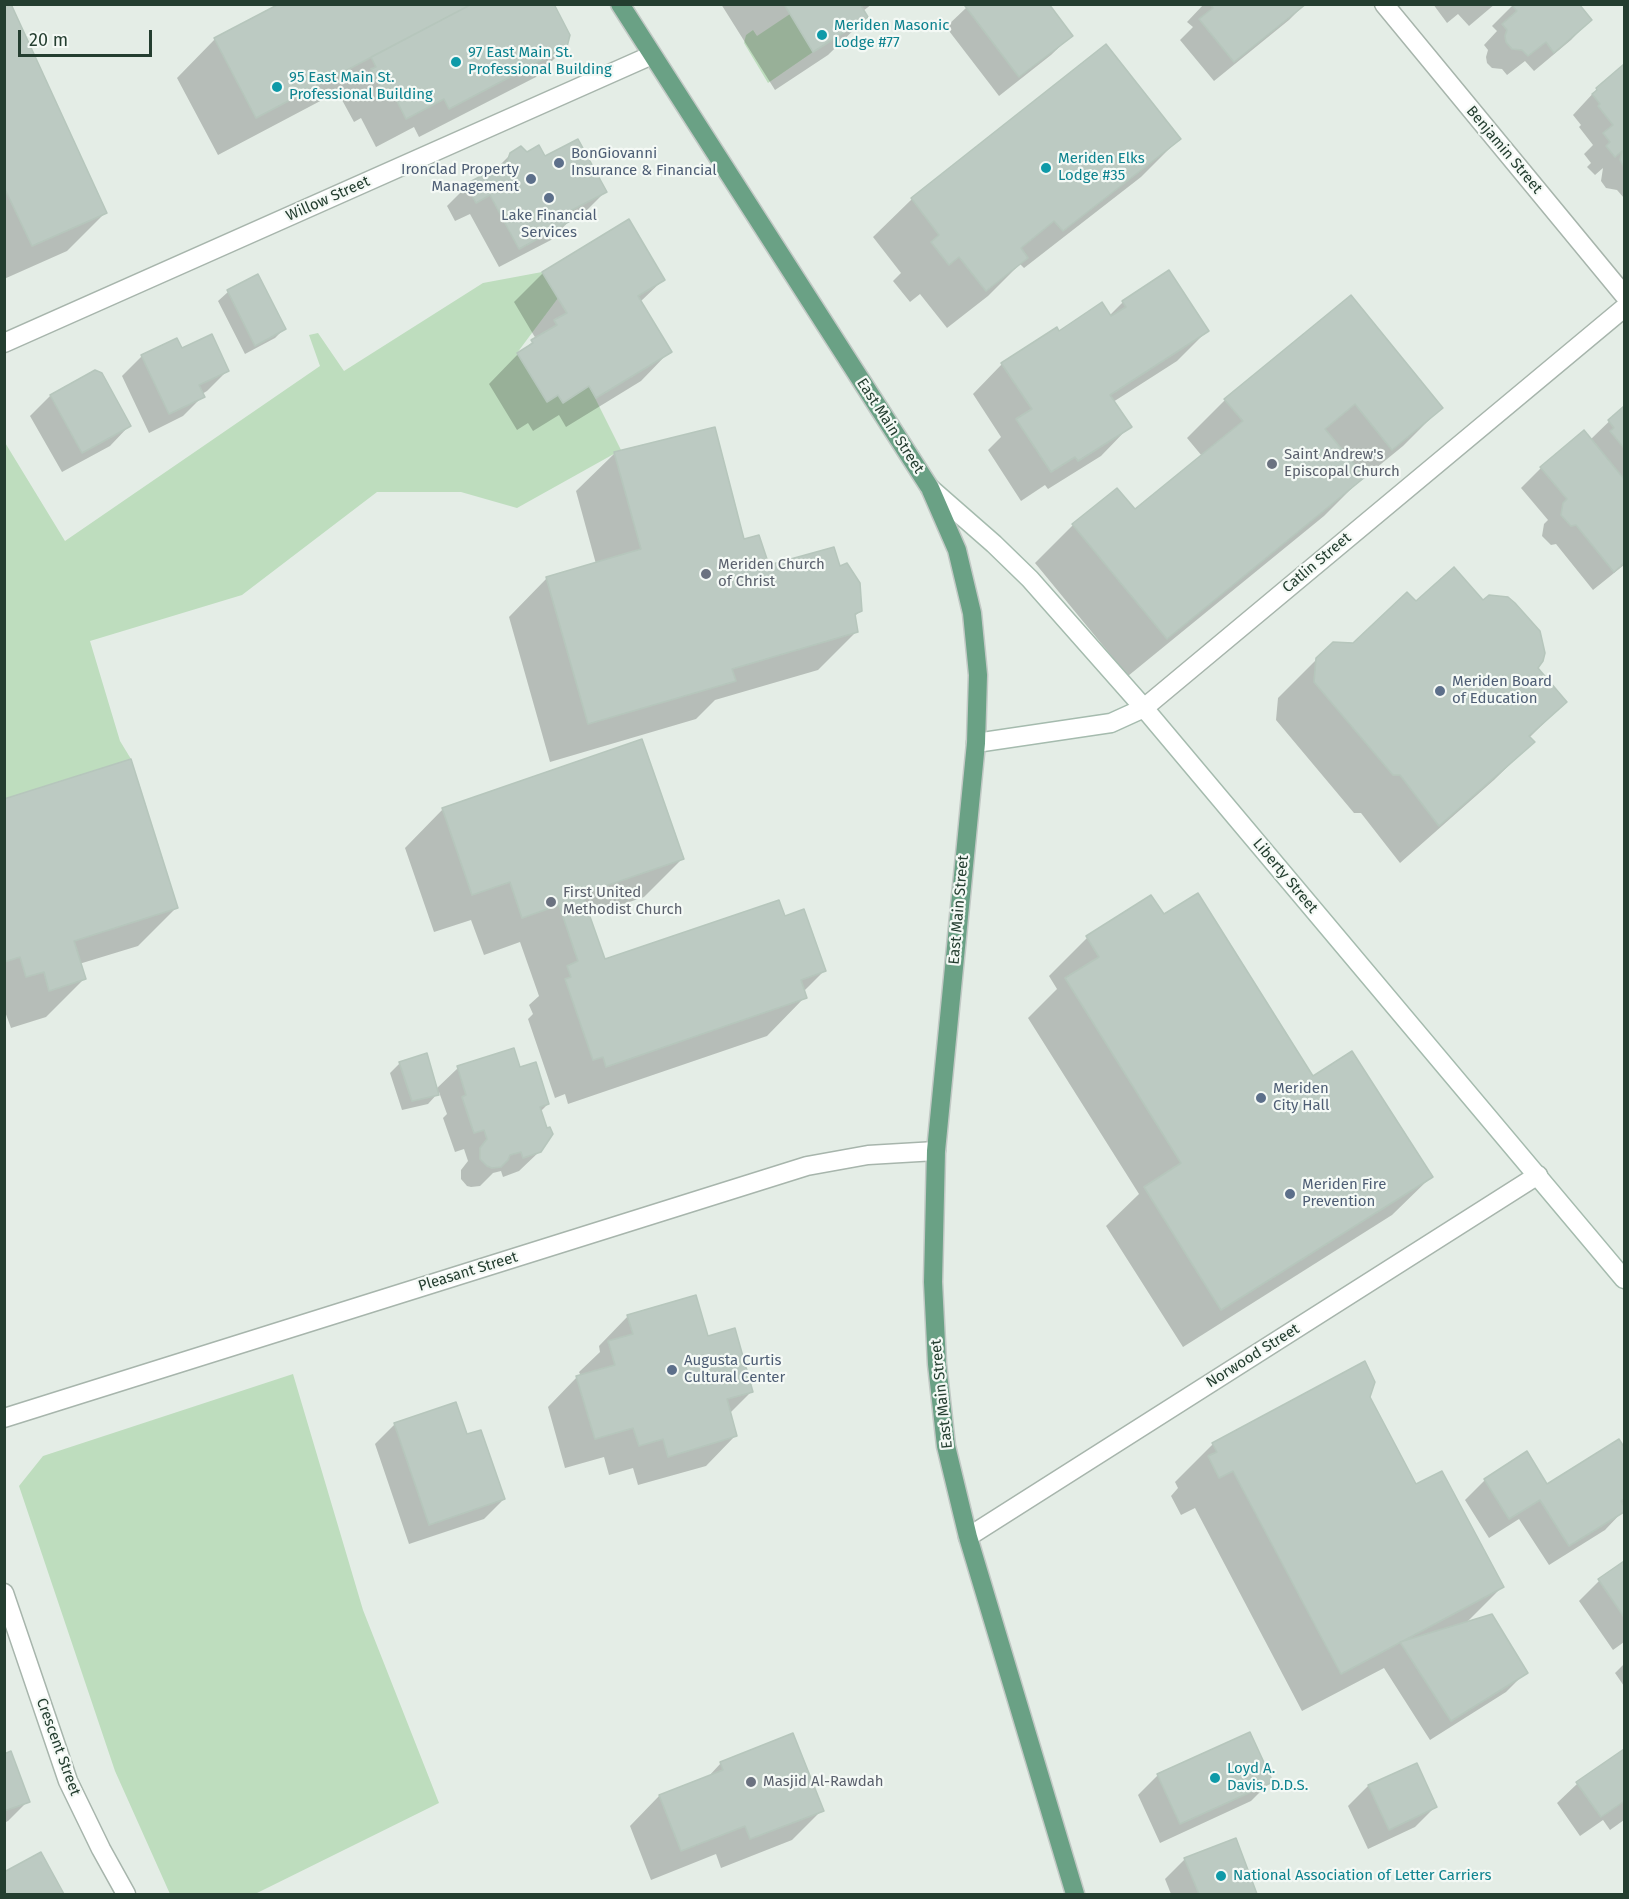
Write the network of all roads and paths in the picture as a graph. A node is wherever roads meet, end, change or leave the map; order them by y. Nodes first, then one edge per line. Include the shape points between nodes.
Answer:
1 (620, 4) edge
2 (1384, 4) edge
3 (652, 55) junction
4 (1624, 295) edge
5 (1624, 308) edge
6 (4, 343) edge
7 (930, 488) junction
8 (1144, 708) junction
9 (976, 743) junction
10 (936, 1151) junction
11 (1538, 1175) junction
12 (1624, 1279) edge
13 (4, 1418) edge
14 (968, 1537) junction
15 (4, 1593) edge
16 (126, 1894) edge
17 (1075, 1894) edge

1 - 3 main road, East Main Street
2 - 4 street, Benjamin Street
3 - 6 street, Willow Street
3 - 7 main road, East Main Street
5 - 8 street, Catlin Street
7 - 8 street, Liberty Street via 1030,579
7 - 9 main road, East Main Street via 957,550 972,613 978,675
8 - 9 street, Catlin Street via 1111,723
8 - 11 street, Liberty Street
9 - 10 main road, East Main Street
10 - 13 street, Pleasant Street via 868,1155 807,1166
10 - 14 main road, East Main Street via 933,1282 937,1364 946,1446
11 - 12 street, Liberty Street
11 - 14 street, Norwood Street
14 - 17 main road, East Main Street
15 - 16 street, Crescent Street via 68,1781

